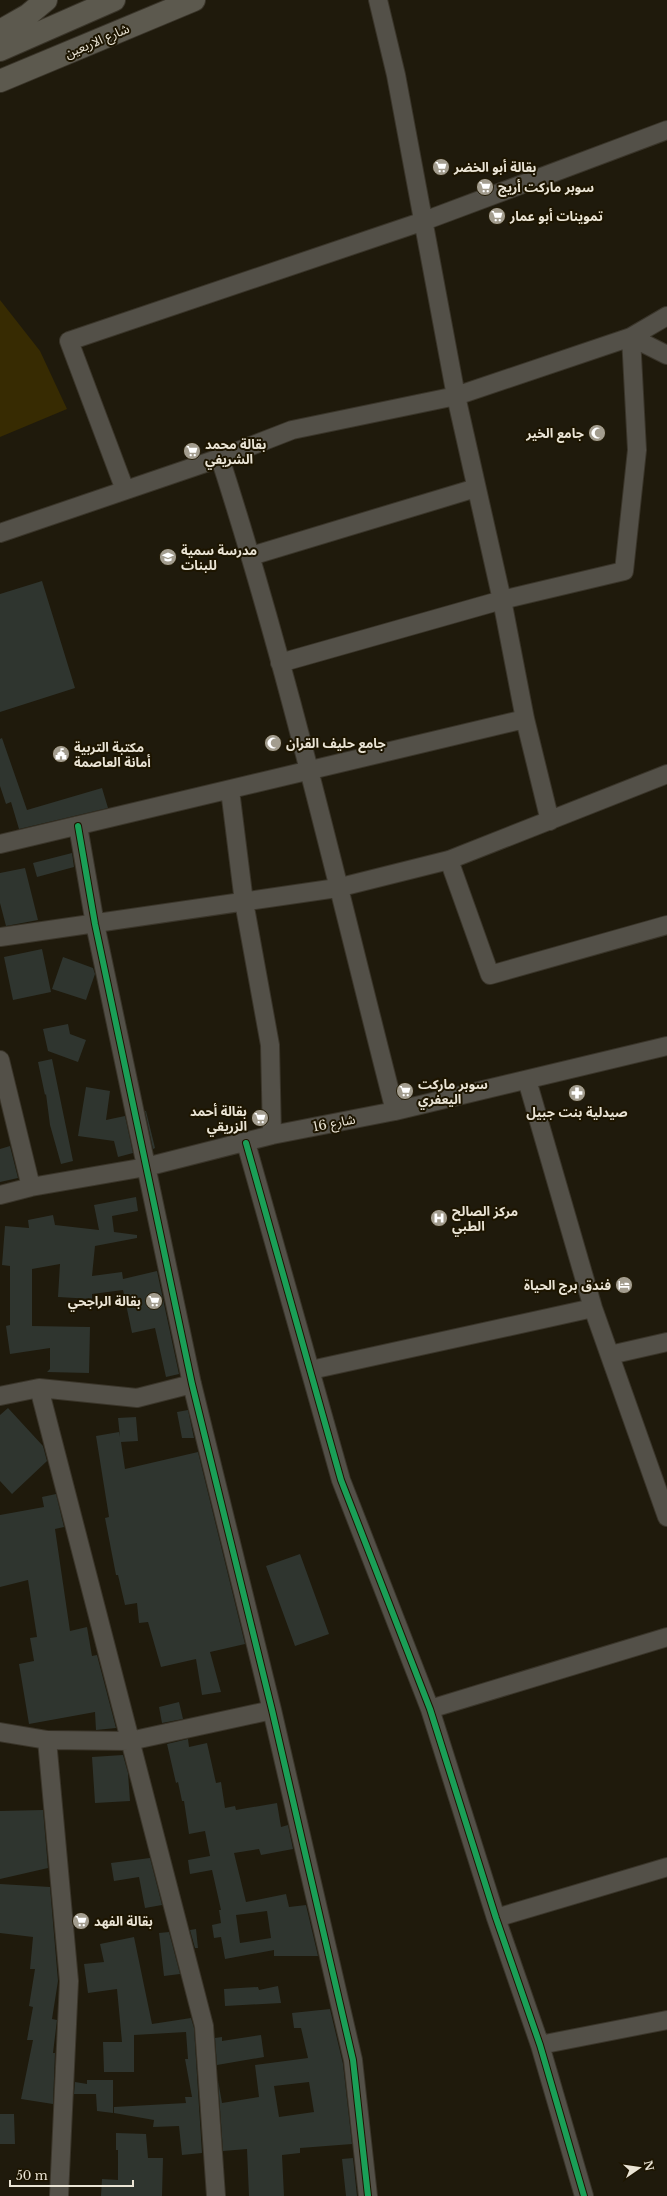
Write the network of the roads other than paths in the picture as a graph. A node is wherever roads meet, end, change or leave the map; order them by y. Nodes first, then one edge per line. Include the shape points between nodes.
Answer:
1 (46, 0) edge
2 (114, 0) edge
3 (194, 0) edge
4 (378, 0) edge
5 (0, 18) edge
6 (0, 31) edge
7 (0, 50) edge
8 (0, 81) edge
9 (667, 130) edge
10 (424, 221) junction
11 (667, 316) edge
12 (632, 337) junction
13 (667, 355) edge
14 (456, 396) junction
15 (220, 458) junction
16 (476, 488) junction
17 (125, 490) junction
18 (0, 533) edge
19 (251, 556) junction
20 (502, 600) junction
21 (280, 663) junction
22 (525, 719) junction
23 (309, 771) junction
24 (667, 774) edge
25 (230, 790) junction
26 (550, 822) junction
27 (78, 826) junction
28 (0, 844) edge
29 (449, 860) junction
30 (338, 888) junction
31 (244, 902) junction
32 (95, 924) junction
33 (667, 925) edge
34 (0, 937) edge
35 (667, 1046) edge
36 (0, 1060) edge
37 (527, 1080) junction
38 (395, 1111) junction
39 (272, 1135) junction
40 (246, 1143) junction
41 (146, 1167) junction
42 (31, 1187) junction
43 (0, 1195) edge
44 (593, 1308) junction
45 (667, 1342) edge
46 (610, 1355) junction
47 (311, 1370) junction
48 (192, 1384) junction
49 (38, 1388) junction
50 (0, 1396) edge
51 (667, 1517) edge
52 (667, 1636) edge
53 (430, 1709) junction
54 (272, 1710) junction
55 (0, 1732) edge
56 (47, 1740) junction
57 (130, 1741) junction
58 (667, 1867) edge
59 (496, 1918) junction
60 (667, 2020) edge
61 (540, 2045) junction
62 (59, 2196) edge
63 (216, 2196) edge
64 (368, 2196) edge
65 (584, 2196) edge

1 - 5 main road
1 - 6 main road via 28,15
2 - 7 main road
3 - 8 main road, شارع الاربعين
4 - 10 street via 396,75
9 - 10 street
10 - 14 street
10 - 17 street via 69,341
11 - 12 street
12 - 13 street
12 - 14 street
12 - 20 street via 637,450 624,571
14 - 15 street via 292,430
14 - 16 street
15 - 17 street
15 - 19 street
16 - 19 street
16 - 20 street
17 - 18 street
19 - 21 street
20 - 21 street
20 - 22 street
21 - 23 street
22 - 23 street
22 - 26 street
23 - 25 street
23 - 30 street
24 - 26 street
25 - 27 street
25 - 31 street
26 - 29 street
27 - 28 street
27 - 32 street
29 - 30 street
29 - 33 street via 490,975
30 - 31 street
30 - 38 street
31 - 32 street
31 - 39 street via 270,1045
32 - 34 street
32 - 41 street
35 - 37 street, شارع 16
36 - 42 street
37 - 38 street, شارع 16
37 - 44 street
38 - 39 street, شارع 16
39 - 40 street, شارع 16
40 - 41 street, شارع 16
40 - 47 street
41 - 42 street, شارع 16
41 - 48 street
42 - 43 street, شارع 16
44 - 46 street
44 - 47 street
45 - 46 street
46 - 51 street
47 - 53 street via 341,1480
48 - 49 street via 137,1398
48 - 54 street
49 - 50 street
49 - 57 street
52 - 53 street
53 - 59 street
54 - 57 street
54 - 64 street via 353,2060
55 - 56 street
56 - 57 street
56 - 62 street via 69,1981
57 - 63 street via 204,2026
58 - 59 street
59 - 61 street
60 - 61 street
61 - 65 street

